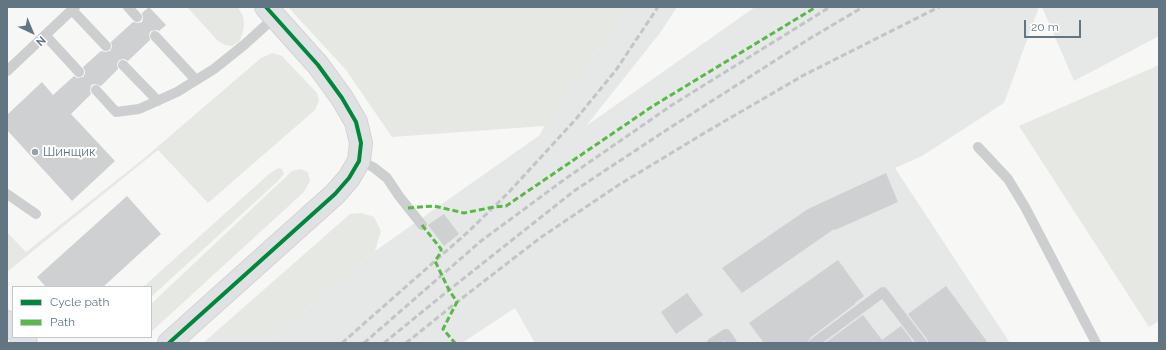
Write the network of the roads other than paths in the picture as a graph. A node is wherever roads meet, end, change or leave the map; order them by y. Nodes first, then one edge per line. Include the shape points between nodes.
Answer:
1 (128, 7) edge
2 (74, 9) edge
3 (270, 12) edge
4 (137, 17) dead end
5 (45, 36) junction
6 (155, 36) dead end
7 (106, 46) dead end
8 (123, 65) dead end
9 (7, 71) edge
10 (79, 72) dead end
11 (196, 80) junction
12 (96, 90) dead end
13 (158, 101) junction
14 (978, 147) dead end
15 (359, 161) junction
16 (7, 194) edge
17 (36, 214) dead end
18 (422, 225) dead end
19 (169, 343) edge
20 (712, 343) edge
21 (732, 343) edge
22 (814, 343) edge
23 (922, 343) edge
24 (1096, 343) edge

1 - 4 lane
2 - 5 lane
2 - 7 lane
3 - 11 lane via 244,45
3 - 15 street via 318,65 342,98 356,122 361,143
5 - 9 lane
5 - 10 lane
6 - 11 lane
8 - 13 lane
11 - 13 lane
12 - 13 lane via 116,112 139,109
14 - 24 lane via 1008,179 1026,207
15 - 18 lane via 373,167 387,178
15 - 19 street via 335,194
16 - 17 lane
20 - 21 lane via 726,334
22 - 23 lane via 883,292

